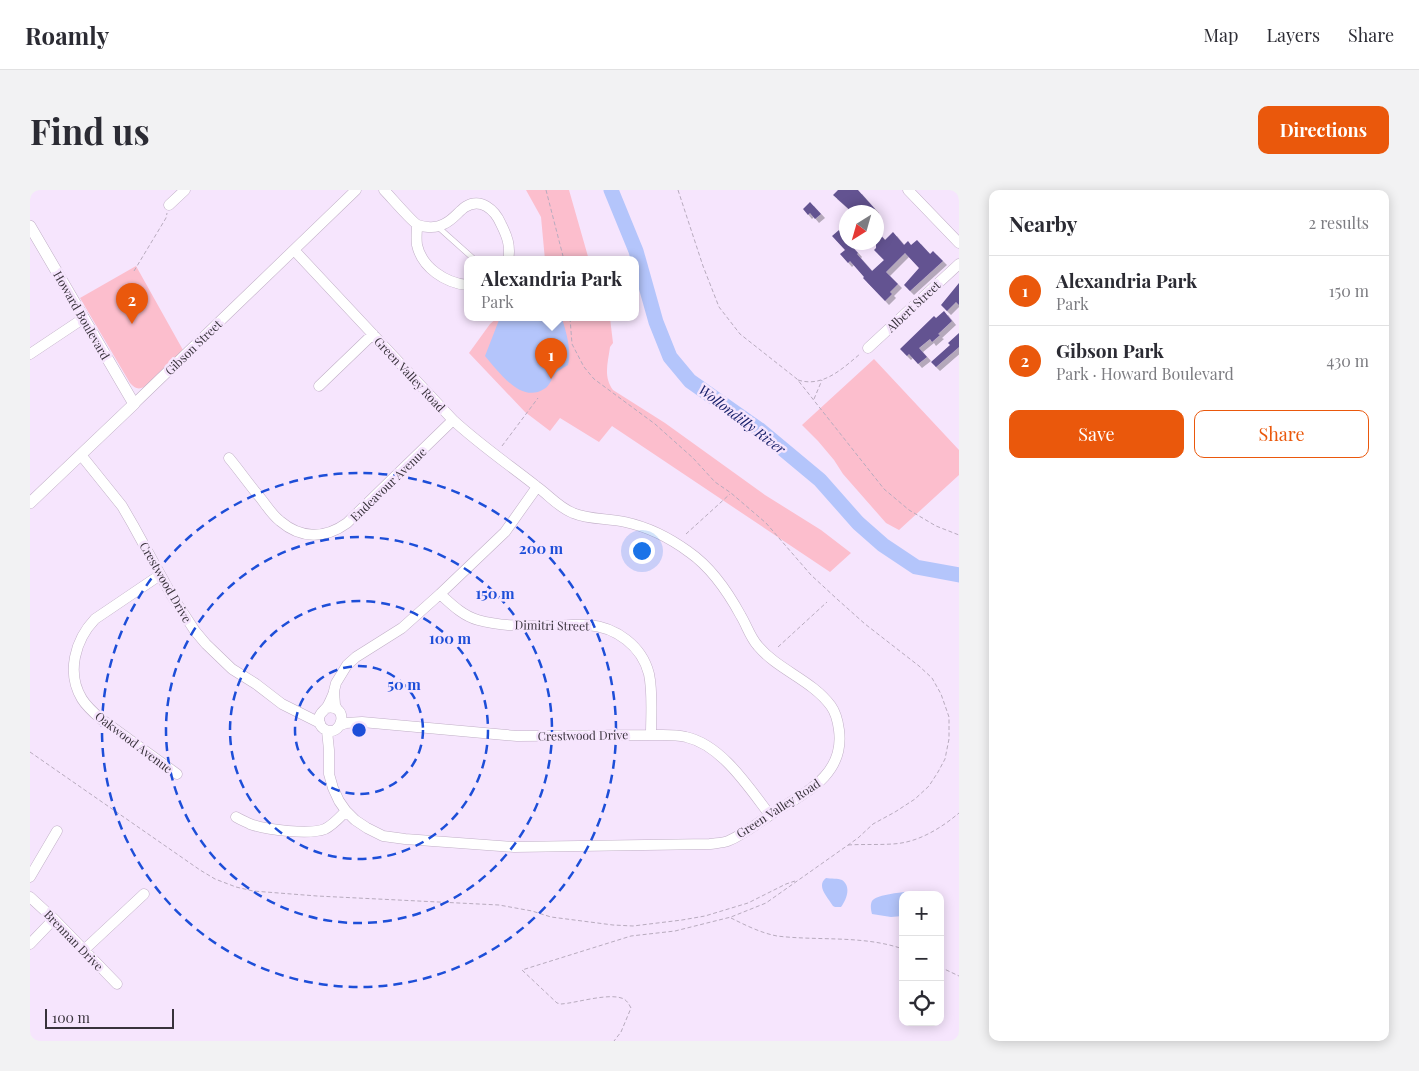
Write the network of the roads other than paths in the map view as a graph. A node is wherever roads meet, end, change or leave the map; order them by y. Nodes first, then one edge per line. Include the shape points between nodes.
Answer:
1 (185, 190) edge
2 (356, 190) edge
3 (384, 190) edge
4 (908, 190) edge
5 (169, 205) road end
6 (417, 225) junction
7 (30, 226) edge
8 (438, 227) junction
9 (959, 243) edge
10 (294, 250) junction
11 (470, 256) edge
12 (509, 256) edge
13 (959, 264) edge
14 (464, 284) edge
15 (84, 318) junction
16 (373, 334) junction
17 (868, 348) road end
18 (30, 354) edge
19 (319, 386) dead end
20 (134, 404) junction
21 (453, 420) junction
22 (81, 455) junction
23 (229, 458) dead end
24 (537, 487) junction
25 (30, 503) edge
26 (160, 575) junction
27 (440, 594) junction
28 (331, 719) junction
29 (651, 734) junction
30 (177, 774) dead end
31 (346, 811) junction
32 (770, 815) junction
33 (236, 817) dead end
34 (57, 831) dead end
35 (30, 877) edge
36 (144, 894) dead end
37 (30, 897) edge
38 (54, 919) junction
39 (30, 944) edge
40 (84, 950) junction
41 (117, 984) dead end

1 - 5 street
2 - 10 street, Gibson Street
3 - 6 street
4 - 9 street
6 - 8 street
6 - 14 street via 418,247 430,268 450,281
7 - 15 street, Howard Boulevard
8 - 11 lane
8 - 12 street via 470,205 485,205 495,213 508,238
10 - 16 street, Green Valley Road
10 - 20 street, Gibson Street
13 - 17 street, Albert Street
15 - 18 street
15 - 20 street, Howard Boulevard
16 - 19 street
16 - 21 street, Green Valley Road
20 - 22 street, Gibson Street
21 - 23 street, Endeavour Avenue via 348,523 323,535 292,530 279,521
21 - 24 street, Green Valley Road
22 - 25 street, Gibson Street
22 - 26 street, Crestwood Drive via 122,506
24 - 27 street, Green Valley Road via 505,532
24 - 32 street, Green Valley Road via 574,514 642,526 692,553 720,582 758,646 832,706 841,740 832,769 808,791
26 - 28 street, Crestwood Drive via 195,631 232,669 282,704
26 - 30 street, Oakwood Avenue via 88,626 76,649 74,676 82,699 90,709
27 - 28 street, Green Valley Road via 402,628 347,665 336,683
27 - 29 street, Dimitri Street via 464,614 489,623 587,625 602,627 625,638 644,660 648,673
28 - 29 street, Crestwood Drive via 346,723 517,736
28 - 31 street, Green Valley Road via 329,774
29 - 32 street, Crestwood Drive via 687,737 715,750
31 - 32 street, Green Valley Road via 366,828 383,836 514,847 710,844 728,841
31 - 33 street via 325,829 311,832 267,828
34 - 35 street
36 - 40 street
37 - 38 street, Brennan Drive
38 - 39 street
38 - 40 street, Brennan Drive
40 - 41 street, Brennan Drive

